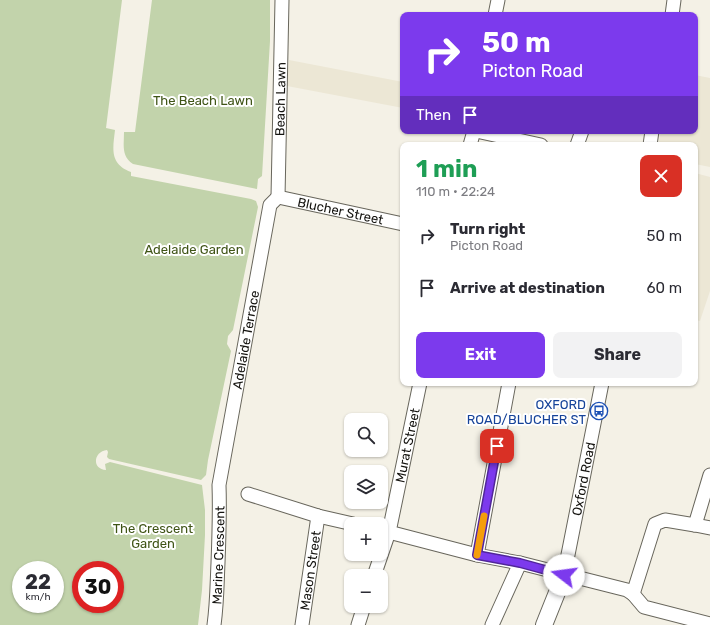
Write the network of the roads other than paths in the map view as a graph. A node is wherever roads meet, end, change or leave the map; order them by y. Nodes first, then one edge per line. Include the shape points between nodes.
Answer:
1 (282, 0) edge
2 (498, 0) edge
3 (674, 0) edge
4 (496, 12) edge
5 (672, 12) edge
6 (506, 134) edge
7 (526, 136) edge
8 (536, 142) edge
9 (278, 197) junction
10 (400, 223) edge
11 (419, 386) edge
12 (508, 386) edge
13 (601, 386) edge
14 (710, 475) edge
15 (219, 485) joint
16 (248, 494) dead end
17 (318, 516) junction
18 (388, 518) edge
19 (344, 522) edge
20 (695, 525) junction
21 (710, 528) edge
22 (388, 532) edge
23 (477, 555) junction
24 (520, 563) junction
25 (564, 575) junction
26 (633, 594) junction
27 (362, 613) edge
28 (710, 624) edge
29 (214, 625) edge
30 (302, 625) edge
31 (358, 625) edge
32 (492, 625) edge
33 (544, 625) edge

1 - 9 street, Beach Lawn
2 - 4 street
3 - 5 street
6 - 7 street
7 - 8 street
9 - 10 street, Blucher Street
9 - 15 street, Adelaide Terrace via 270,205
11 - 18 street, Murat Street
12 - 23 street
13 - 25 street, Oxford Road
14 - 20 street
15 - 29 street, Marine Crescent
16 - 17 street
17 - 19 street
17 - 30 street, Mason Street
20 - 21 street
20 - 26 street via 665,520 655,524
22 - 23 street
23 - 24 street
24 - 25 street
24 - 32 street
25 - 26 street via 627,590
25 - 33 street
26 - 28 street via 644,607
27 - 31 street

